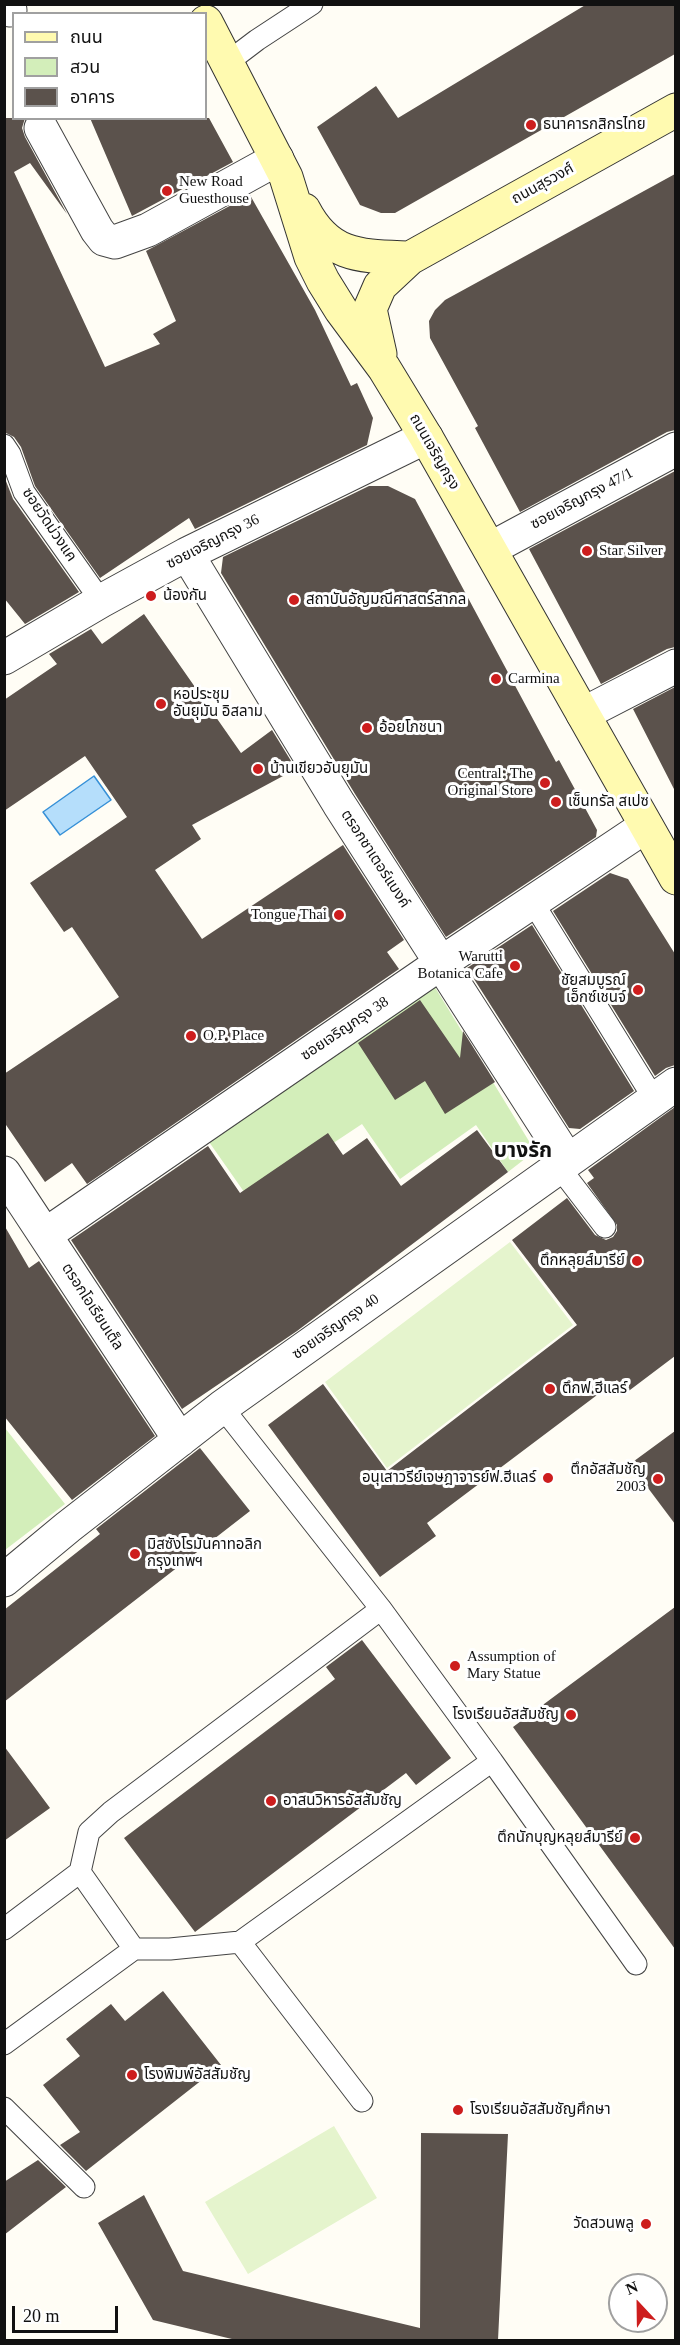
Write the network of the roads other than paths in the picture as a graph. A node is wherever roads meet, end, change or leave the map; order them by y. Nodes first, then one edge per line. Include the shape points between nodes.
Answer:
1 (312, 4) edge
2 (207, 23) edge
3 (228, 62) junction
4 (675, 110) edge
5 (41, 128) dead end
6 (282, 168) junction
7 (410, 258) junction
8 (384, 368) junction
9 (426, 437) junction
10 (4, 445) edge
11 (675, 449) edge
12 (489, 549) junction
13 (187, 554) junction
14 (100, 601) junction
15 (4, 658) edge
16 (675, 666) edge
17 (583, 714) junction
18 (646, 826) junction
19 (675, 878) edge
20 (532, 901) junction
21 (441, 963) junction
22 (665, 1092) edge
23 (563, 1164) junction
24 (4, 1173) edge
25 (605, 1227) dead end
26 (45, 1235) junction
27 (222, 1407) junction
28 (180, 1440) junction
29 (4, 1580) edge
30 (381, 1609) junction
31 (492, 1761) junction
32 (80, 1872) junction
33 (4, 1929) edge
34 (240, 1942) junction
35 (134, 1949) junction
36 (636, 1964) dead end
37 (4, 2044) edge
38 (362, 2101) dead end
39 (4, 2108) edge
40 (84, 2187) dead end

1 - 3 lane
2 - 3 main road, ถนนเจริญกรุง
3 - 6 main road, ถนนเจริญกรุง
4 - 7 main road, ถนนสุรวงศ์
5 - 6 street via 97,230 104,239 115,242
6 - 7 main road via 311,224 328,243 369,257
6 - 8 main road, ถนนเจริญกรุง via 311,256 341,310
7 - 8 main road, ถนนสุรวงศ์ via 380,286 370,309
8 - 9 main road, ถนนเจริญกรุง
9 - 12 main road, ถนนเจริญกรุง
9 - 13 street, ซอยเจริญกรุง 36
10 - 14 lane, ซอยวัดม่วงแค via 24,492
11 - 12 street, ซอยเจริญกรุง 47/1
12 - 17 main road, ถนนเจริญกรุง
13 - 14 street, ซอยเจริญกรุง 36
13 - 21 street, ตรอกชาเตอร์แบงค์
14 - 15 street, ซอยเจริญกรุง 36
16 - 17 street
17 - 18 main road, ถนนเจริญกรุง
18 - 19 main road, ถนนเจริญกรุง
18 - 20 street, ซอยเจริญกรุง 38
20 - 21 street, ซอยเจริญกรุง 38
20 - 22 lane
21 - 23 street, ตรอกชาเตอร์แบงค์
21 - 26 street, ซอยเจริญกรุง 38
22 - 23 street, ซอยเจริญกรุง 40
23 - 25 lane
23 - 27 street, ซอยเจริญกรุง 40
24 - 26 street, ตรอกโอเรียนเต็ล
26 - 28 street, ตรอกโอเรียนเต็ล
27 - 28 street, ซอยเจริญกรุง 40
27 - 30 lane
28 - 29 street, ซอยเจริญกรุง 40
30 - 31 lane
30 - 32 lane via 111,1812 90,1832
31 - 34 lane
31 - 36 lane
32 - 33 lane
32 - 35 lane
34 - 35 lane
34 - 38 lane
35 - 37 lane
39 - 40 lane

